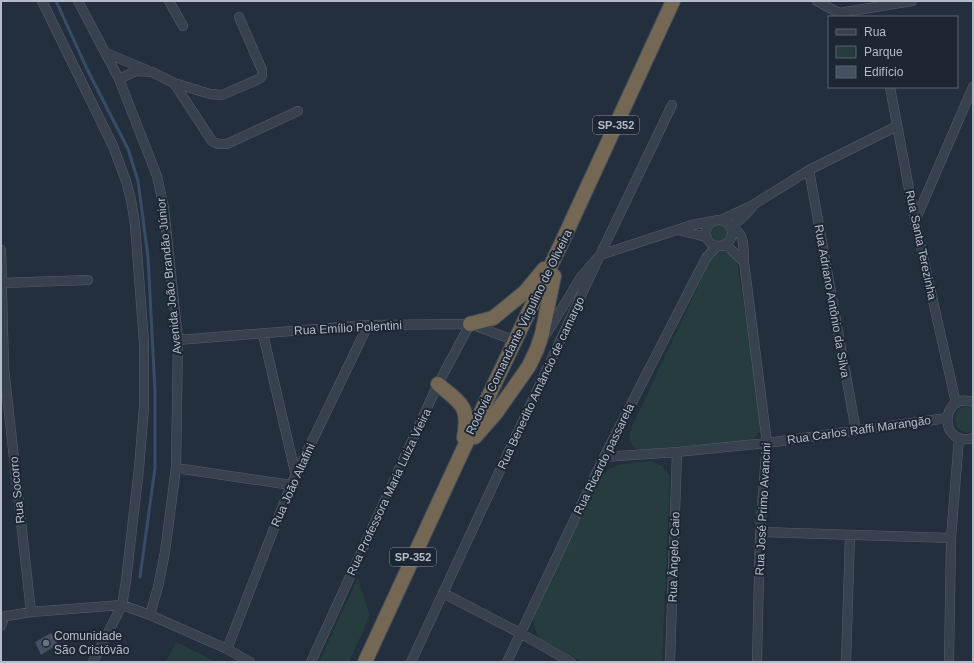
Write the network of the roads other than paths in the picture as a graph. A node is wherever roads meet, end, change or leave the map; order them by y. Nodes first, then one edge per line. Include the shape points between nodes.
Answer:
1 (42, 1) edge
2 (78, 1) edge
3 (169, 1) edge
4 (816, 1) edge
5 (912, 1) edge
6 (672, 2) edge
7 (841, 15) edge
8 (240, 17) dead end
9 (183, 26) dead end
10 (106, 53) junction
11 (152, 72) junction
12 (119, 79) junction
13 (174, 83) junction
14 (973, 87) edge
15 (890, 88) edge
16 (672, 105) dead end
17 (298, 111) dead end
18 (897, 126) junction
19 (809, 170) junction
20 (754, 205) junction
21 (717, 220) junction
22 (915, 221) junction
23 (731, 227) junction
24 (678, 230) junction
25 (707, 238) junction
26 (562, 242) junction
27 (721, 245) junction
28 (1, 250) edge
29 (600, 255) junction
30 (706, 258) junction
31 (744, 262) junction
32 (88, 280) dead end
33 (2, 283) junction
34 (470, 324) junction
35 (368, 325) junction
36 (263, 334) junction
37 (178, 340) junction
38 (516, 341) junction
39 (537, 349) junction
40 (2, 370) edge
41 (438, 384) junction
42 (973, 402) edge
43 (956, 403) junction
44 (947, 418) junction
45 (856, 431) junction
46 (959, 438) junction
47 (973, 438) edge
48 (767, 443) junction
49 (462, 452) junction
50 (677, 452) junction
51 (604, 457) junction
52 (176, 468) junction
53 (296, 476) junction
54 (291, 486) junction
55 (760, 532) junction
56 (850, 535) junction
57 (952, 538) junction
58 (443, 594) junction
59 (122, 605) junction
60 (31, 612) junction
61 (150, 615) junction
62 (3, 617) edge
63 (1, 626) edge
64 (520, 633) junction
65 (227, 649) junction
66 (93, 662) edge
67 (250, 662) edge
68 (311, 662) edge
69 (365, 662) edge
70 (411, 662) edge
71 (507, 662) edge
72 (571, 662) edge
73 (670, 662) edge
74 (757, 662) edge
75 (846, 662) edge
76 (949, 662) edge

1 - 59 street via 113,146 126,181 135,224 144,343 144,408
2 - 10 street, Avenida João Brandão Júnior
3 - 9 street
4 - 7 street
5 - 7 street
6 - 26 highway, Rodovia Comandante Virgulino de Oliveira / SP-352
8 - 13 street via 262,70 259,79 222,95
10 - 11 street
10 - 12 street, Avenida João Brandão Júnior
11 - 12 street via 136,71
11 - 13 street
12 - 37 street, Avenida João Brandão Júnior via 158,176 164,208
13 - 17 street via 212,141 218,144 227,144
14 - 22 street
15 - 18 street, Rua Santa Terezinha
16 - 29 street, Rua Benedito Amâncio de camargo
18 - 19 street
18 - 22 street, Rua Santa Terezinha
19 - 20 street
19 - 45 street, Rua Adriano Antônio da Silva
20 - 21 street
20 - 23 street
21 - 23 street via 725,221
21 - 24 street
21 - 25 street via 706,228
22 - 43 street, Rua Santa Terezinha
23 - 27 street via 730,239
23 - 31 street, Rua José Primo Avancini via 741,234 743,239
24 - 25 street
24 - 29 street
25 - 27 street via 710,242
25 - 30 street, Rua Ricardo passarela
26 - 34 highway via 525,292 493,318
26 - 38 highway, Rodovia Comandante Virgulino de Oliveira / SP-352
26 - 39 highway
27 - 30 street, Rua Ricardo passarela
27 - 31 street
28 - 33 street, Rua Socorro
29 - 39 street via 581,277
29 - 58 street, Rua Benedito Amâncio de camargo
30 - 51 street, Rua Ricardo passarela
31 - 48 street, Rua José Primo Avancini
32 - 33 street
33 - 40 street, Rua Socorro
34 - 35 street, Rua Emílio Polentini
34 - 38 street, Rua Emílio Polentini
34 - 41 street, Rua Professora Maria Luiza Vieira
35 - 36 street, Rua Emílio Polentini
35 - 53 street, Rua João Altafini
36 - 37 street, Rua Emílio Polentini
36 - 53 street
37 - 52 street, Avenida João Brandão Júnior
38 - 39 highway
38 - 49 highway, Rodovia Comandante Virgulino de Oliveira / SP-352
39 - 49 highway via 529,366 496,413
40 - 60 street, Rua Socorro
41 - 49 highway via 463,405 467,422
41 - 68 street, Rua Professora Maria Luiza Vieira
42 - 43 street
43 - 44 street via 948,412
44 - 45 street, Rua Carlos Raffi Marangão
44 - 46 street via 950,430
45 - 48 street, Rua Carlos Raffi Marangão
46 - 47 street
46 - 57 street
48 - 50 street, Rua Carlos Raffi Marangão
48 - 55 street, Rua José Primo Avancini
49 - 69 highway, Rodovia Comandante Virgulino de Oliveira / SP-352
50 - 51 street, Rua Carlos Raffi Marangão
50 - 73 street, Rua Ângelo Caio
51 - 64 street, Rua Ricardo passarela
52 - 54 street
52 - 61 street, Avenida João Brandão Júnior via 165,552
53 - 54 street, Rua João Altafini
54 - 65 street, Rua João Altafini
55 - 56 street
55 - 74 street, Rua José Primo Avancini
56 - 57 street
56 - 75 street
57 - 76 street
58 - 64 street
58 - 70 street, Rua Benedito Amâncio de camargo
59 - 60 street
59 - 61 street
59 - 66 street
60 - 62 street
61 - 65 street
62 - 63 street
64 - 71 street, Rua Ricardo passarela
64 - 72 street
65 - 67 street

